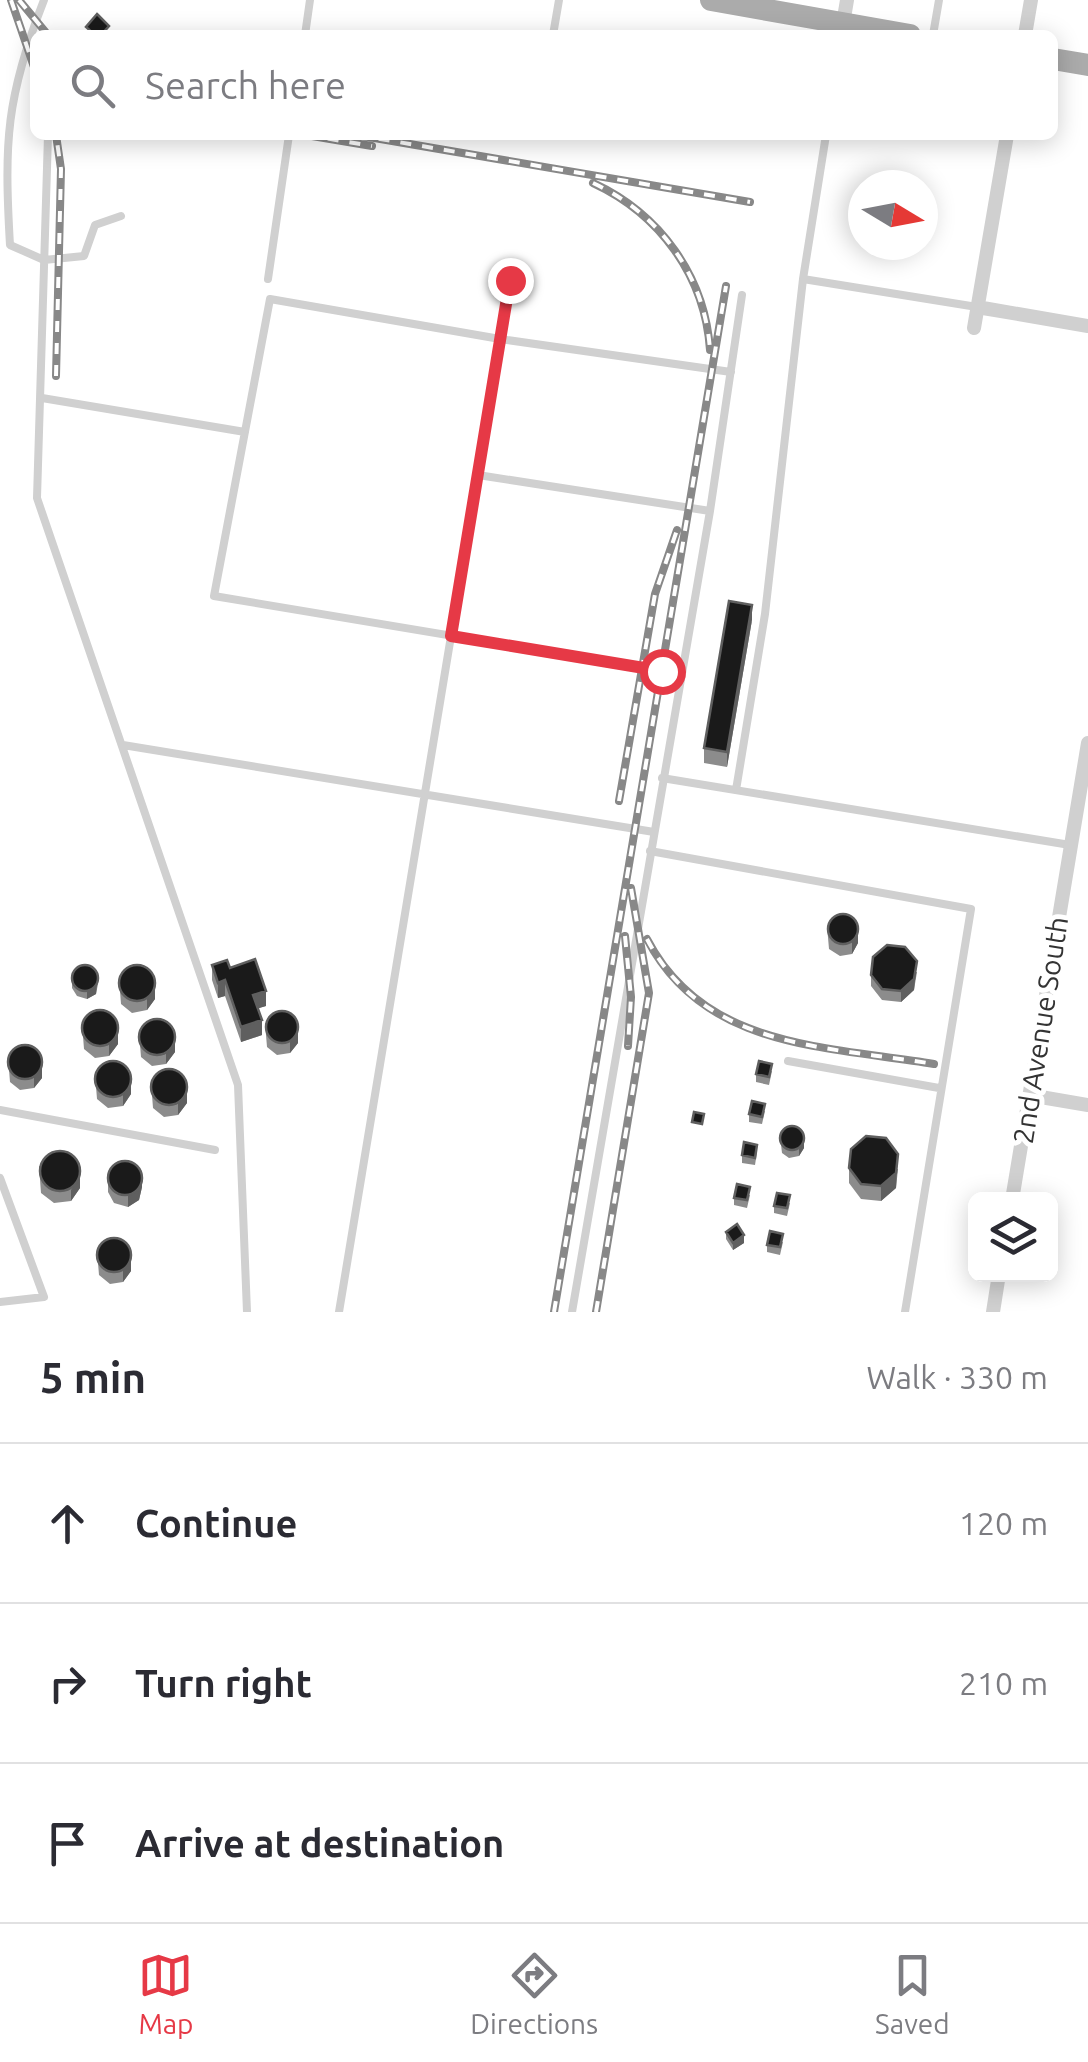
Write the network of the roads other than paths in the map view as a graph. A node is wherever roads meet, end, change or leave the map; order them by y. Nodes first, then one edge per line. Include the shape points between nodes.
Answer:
1 (44, 0) edge
2 (310, 0) edge
3 (559, 0) edge
4 (711, 0) edge
5 (847, 0) edge
6 (939, 0) edge
7 (1031, 0) edge
8 (842, 29) edge
9 (33, 30) edge
10 (305, 30) edge
11 (554, 30) edge
12 (934, 30) edge
13 (1025, 30) edge
14 (30, 37) edge
15 (1058, 60) edge
16 (1088, 65) edge
17 (48, 140) edge
18 (287, 140) edge
19 (825, 140) edge
20 (1006, 140) edge
21 (121, 216) dead end
22 (44, 260) junction
23 (268, 280) dead end
24 (510, 280) dead end
25 (804, 280) junction
26 (742, 295) dead end
27 (978, 307) junction
28 (1088, 326) edge
29 (974, 328) dead end
30 (500, 339) junction
31 (730, 372) junction
32 (42, 398) junction
33 (245, 432) junction
34 (478, 475) junction
35 (710, 511) junction
36 (451, 636) junction
37 (681, 674) junction
38 (1088, 742) edge
39 (122, 745) junction
40 (662, 778) junction
41 (736, 790) junction
42 (424, 796) junction
43 (654, 832) junction
44 (1070, 845) junction
45 (1088, 848) edge
46 (650, 851) junction
47 (788, 1062) dead end
48 (939, 1088) junction
49 (1029, 1095) junction
50 (1088, 1105) edge
51 (0, 1110) edge
52 (215, 1150) dead end
53 (0, 1178) edge
54 (1013, 1192) edge
55 (998, 1282) edge
56 (0, 1302) edge
57 (247, 1312) edge
58 (339, 1312) edge
59 (572, 1312) edge
60 (905, 1312) edge
61 (993, 1312) edge

1 - 9 lane
2 - 10 lane
3 - 11 lane
4 - 8 main road
5 - 8 street
6 - 12 lane
7 - 13 street
14 - 22 lane via 15,76 5,143 10,245
15 - 16 main road
17 - 22 lane
18 - 23 lane
19 - 25 lane
20 - 27 street
21 - 22 lane via 95,226 84,256
22 - 32 lane
24 - 30 lane
25 - 27 lane
25 - 41 lane
26 - 31 lane
27 - 28 street
27 - 29 street
30 - 31 lane
30 - 33 lane via 270,300
30 - 34 lane
31 - 35 lane
32 - 33 lane
32 - 39 lane via 38,498
33 - 36 lane via 214,596
34 - 35 lane
34 - 36 lane
35 - 37 lane
36 - 37 lane
36 - 42 lane
37 - 40 lane
38 - 44 street, 2nd Avenue South
39 - 42 lane
39 - 57 lane via 238,1085
40 - 41 lane
40 - 43 lane
41 - 44 lane
42 - 43 lane
42 - 58 lane
43 - 46 lane
44 - 45 street
44 - 49 street, 2nd Avenue South
46 - 48 lane via 971,909
46 - 59 lane
47 - 48 lane
48 - 60 lane
49 - 50 street
49 - 54 street, 2nd Avenue South
51 - 52 lane
53 - 56 lane via 44,1298
55 - 61 street

